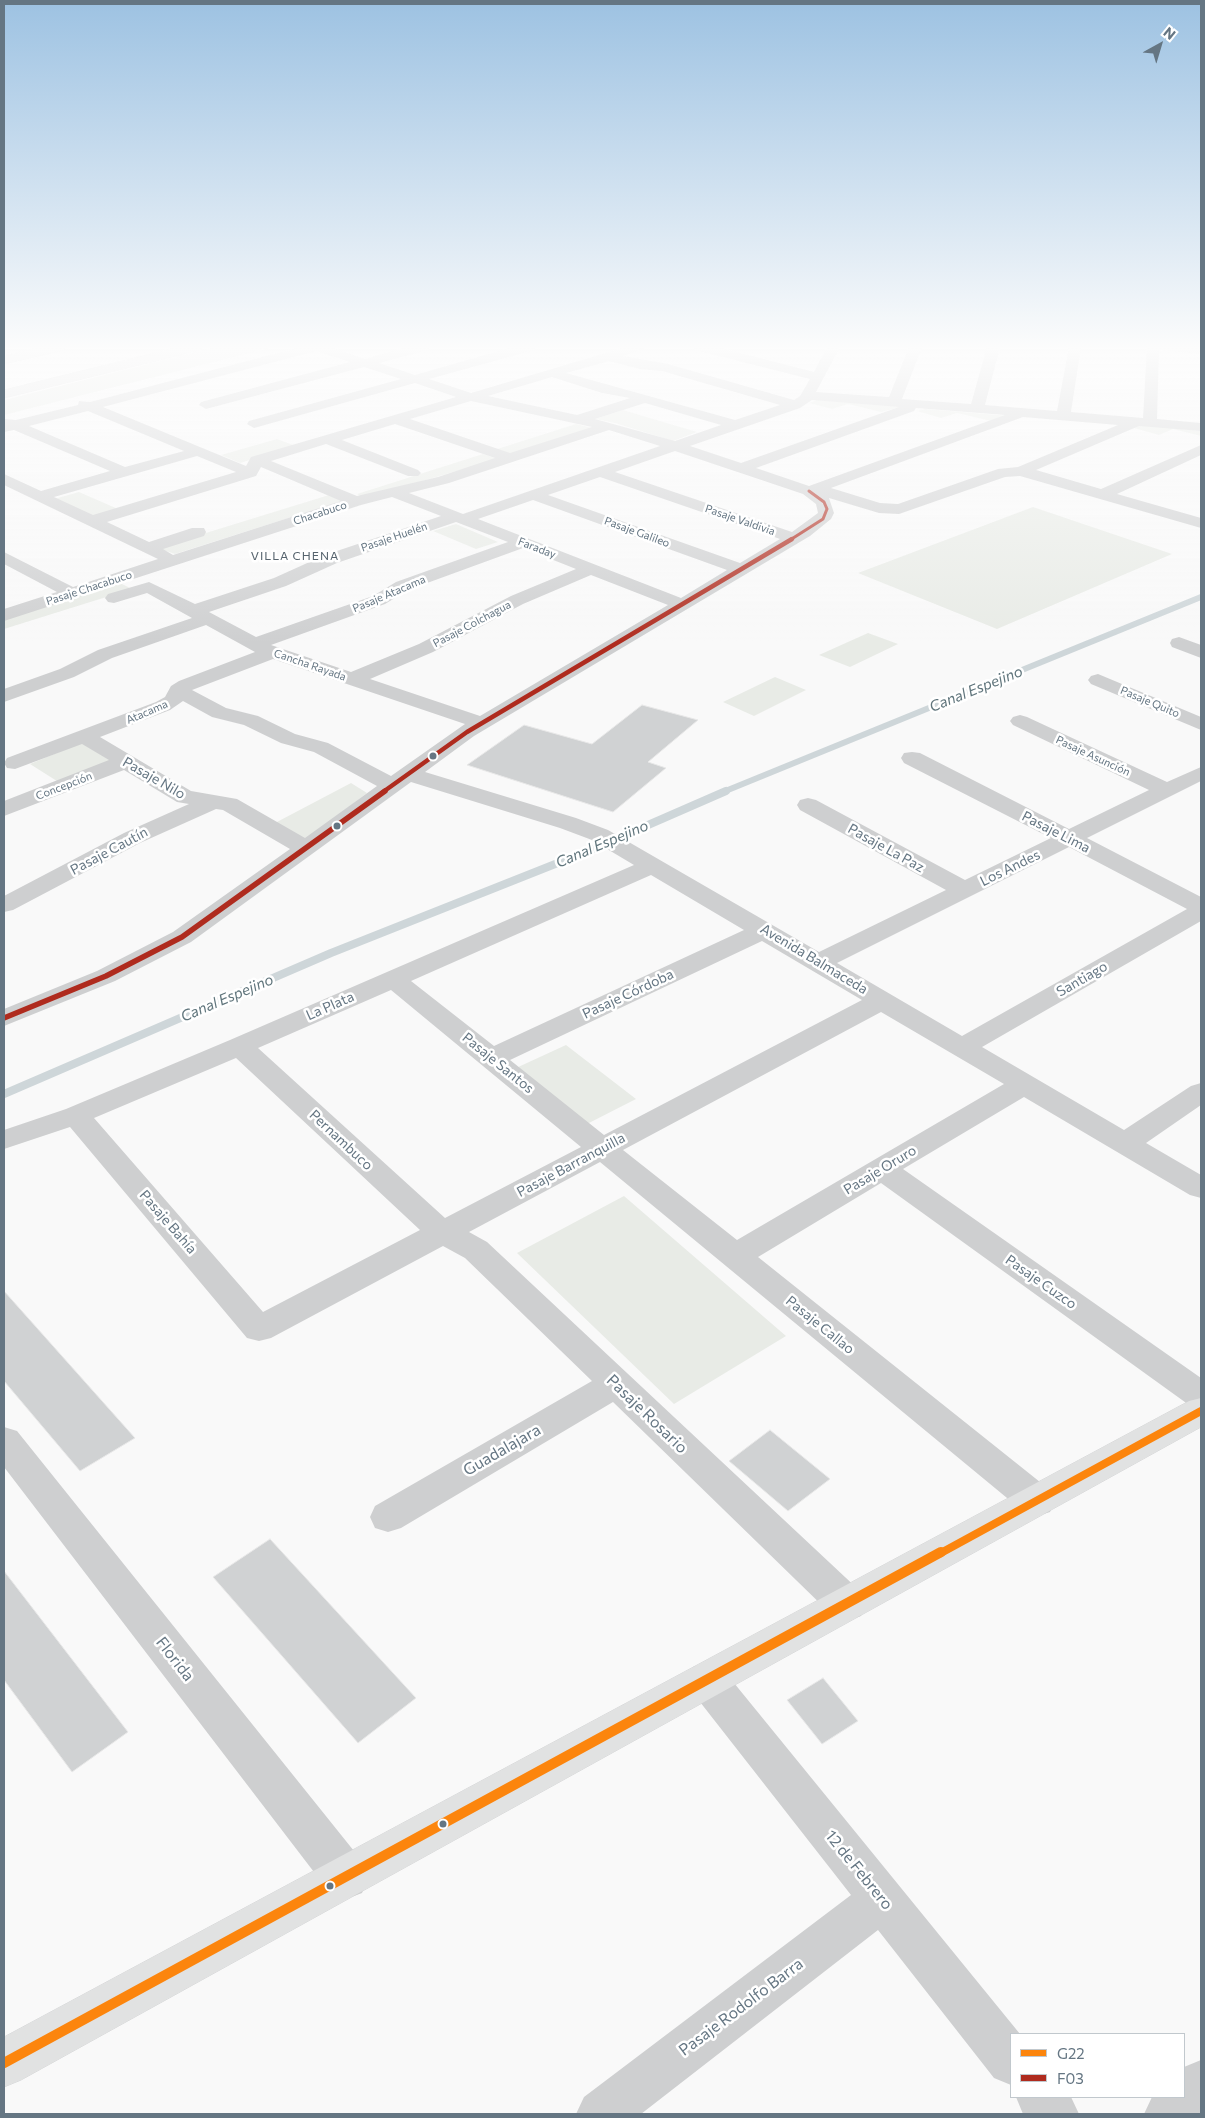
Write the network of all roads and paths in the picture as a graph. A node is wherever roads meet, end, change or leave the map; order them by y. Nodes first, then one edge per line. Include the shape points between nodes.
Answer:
1 (60, 446) edge
2 (186, 446) edge
3 (306, 446) edge
4 (344, 446) edge
5 (472, 446) edge
6 (498, 446) edge
7 (547, 446) edge
8 (676, 446) joint
9 (803, 446) edge
10 (934, 446) edge
11 (1085, 446) edge
12 (1201, 449) edge
13 (484, 450) junction
14 (199, 451) junction
15 (458, 458) dead end
16 (509, 458) junction
17 (254, 466) junction
18 (431, 467) dead end
19 (741, 468) junction
20 (1022, 471) junction
21 (124, 472) junction
22 (601, 472) junction
23 (413, 473) junction
24 (4, 479) edge
25 (813, 490) junction
26 (393, 492) junction
27 (34, 494) junction
28 (534, 495) junction
29 (1102, 495) junction
30 (309, 496) dead end
31 (342, 496) junction
32 (4, 497) edge
33 (459, 518) junction
34 (1196, 518) edge
35 (92, 521) junction
36 (214, 527) dead end
37 (793, 538) junction
38 (522, 542) junction
39 (148, 548) junction
40 (4, 557) edge
41 (174, 560) junction
42 (592, 569) junction
43 (740, 569) junction
44 (148, 587) joint
45 (72, 593) junction
46 (681, 604) junction
47 (94, 605) dead end
48 (4, 615) edge
49 (200, 615) junction
50 (1179, 643) dead end
51 (264, 648) junction
52 (1201, 652) edge
53 (352, 679) junction
54 (1098, 680) dead end
55 (178, 690) junction
56 (4, 696) edge
57 (1020, 721) dead end
58 (481, 723) junction
59 (1201, 724) edge
60 (85, 737) junction
61 (912, 758) dead end
62 (9, 759) edge
63 (124, 762) junction
64 (1201, 773) edge
65 (399, 779) junction
66 (55, 789) junction
67 (1167, 790) junction
68 (215, 801) junction
69 (808, 805) dead end
70 (4, 810) edge
71 (1069, 839) junction
72 (307, 849) junction
73 (654, 865) junction
74 (965, 890) junction
75 (4, 905) edge
76 (1201, 906) edge
77 (1201, 911) edge
78 (765, 930) junction
79 (819, 962) junction
80 (392, 978) junction
81 (883, 1000) junction
82 (4, 1018) edge
83 (240, 1046) junction
84 (963, 1047) junction
85 (491, 1058) junction
86 (1025, 1084) junction
87 (1201, 1092) edge
88 (76, 1115) junction
89 (4, 1140) edge
90 (1125, 1143) junction
91 (603, 1148) junction
92 (882, 1169) junction
93 (1201, 1188) edge
94 (442, 1233) junction
95 (735, 1256) junction
96 (259, 1329) joint
97 (616, 1384) junction
98 (1201, 1396) edge
99 (1201, 1411) edge
100 (4, 1441) edge
101 (1037, 1501) junction
102 (388, 1517) dead end
103 (847, 1604) junction
104 (707, 1680) junction
105 (346, 1877) junction
106 (882, 1899) junction
107 (1010, 2060) edge
108 (4, 2064) edge
109 (1201, 2084) edge
110 (1041, 2098) edge
111 (601, 2114) edge
112 (1054, 2114) edge
113 (1169, 2114) edge

1 - 21 street
2 - 14 street
3 - 17 street
4 - 23 street
5 - 13 street
6 - 13 street
7 - 16 street, Chacabuco
8 - 19 street
8 - 22 street, Pasaje Huelén
9 - 19 street
10 - 25 street
11 - 20 street
12 - 29 street
13 - 15 street
13 - 16 street
14 - 17 street
14 - 21 street
16 - 26 street, Chacabuco via 443,480
17 - 31 street
17 - 35 street
18 - 23 street, Chacabuco
19 - 25 street
20 - 25 street via 1003,472 893,510
20 - 29 street
21 - 27 street
22 - 28 street, Pasaje Huelén
22 - 37 street, Pasaje Valdivia
23 - 31 street, Chacabuco
24 - 27 street
25 - 37 street via 824,502 826,513 818,523
26 - 31 street, Chacabuco
26 - 33 street, Faraday
27 - 32 street
27 - 35 street
28 - 33 street, Pasaje Huelén
28 - 43 street, Pasaje Galileo
29 - 34 street
30 - 31 street, Chacabuco
31 - 41 street, Chacabuco
33 - 38 street, Faraday
33 - 49 street, Pasaje Huelén via 331,558
35 - 39 street
36 - 39 street
37 - 43 street
38 - 42 street, Faraday
38 - 51 street, Pasaje Atacama via 402,586 379,600
39 - 41 street
40 - 45 street
41 - 45 street, Pasaje Chacabuco
42 - 46 street, Faraday
42 - 53 street, Pasaje Colchagua via 517,600 426,648
43 - 46 street
44 - 47 street, Pasaje Chacabuco
44 - 49 street, Cancha Rayada
45 - 48 street, Pasaje Chacabuco
46 - 58 street
49 - 51 street, Cancha Rayada
49 - 56 street, Pasaje Huelén via 67,673
50 - 52 street
51 - 53 street, Cancha Rayada
51 - 55 street, Atacama
53 - 58 street, Cancha Rayada
54 - 59 street, Pasaje Quito
55 - 60 street, Atacama via 169,704
55 - 65 street, Avenida Balmaceda via 219,713 251,720 288,739 321,747
57 - 67 street, Pasaje Asunción
58 - 65 street
60 - 62 street, Atacama
60 - 63 street, Pasaje Nilo
61 - 71 street, Pasaje Lima
62 - 66 street
63 - 66 street, Concepción
63 - 68 street, Pasaje Nilo via 185,797
64 - 67 street, Los Andes
65 - 72 street
65 - 73 street, Avenida Balmaceda via 568,823 600,835
66 - 70 street, Concepción
67 - 71 street, Los Andes
68 - 72 street, Pasaje Nilo via 229,804
68 - 75 street, Pasaje Cautín via 132,838
69 - 74 street, Pasaje La Paz
71 - 74 street, Los Andes
71 - 76 street, Pasaje Lima
72 - 82 street via 213,917 145,958
73 - 78 street, Avenida Balmaceda
73 - 80 street, La Plata
74 - 79 street, Los Andes
77 - 84 street, Santiago
78 - 79 street, Avenida Balmaceda
78 - 85 street, Pasaje Córdoba
79 - 81 street, Avenida Balmaceda
80 - 83 street, La Plata
80 - 85 street, Pasaje Santos
81 - 84 street, Avenida Balmaceda
81 - 91 street, Pasaje Barranquilla
83 - 88 street, La Plata
83 - 94 street, Pernambuco
84 - 86 street, Avenida Balmaceda
85 - 91 street, Pasaje Santos
86 - 90 street, Avenida Balmaceda
86 - 92 street, Pasaje Oruro
87 - 90 street
88 - 89 street, La Plata
88 - 96 street, Pasaje Bahía
90 - 93 street, Avenida Balmaceda
91 - 94 street, Pasaje Barranquilla
91 - 95 street, Pasaje Callao
92 - 95 street, Pasaje Oruro
92 - 98 street, Pasaje Cuzco
94 - 96 street, Pasaje Barranquilla
94 - 97 street, Pasaje Rosario via 476,1250
95 - 101 street, Pasaje Callao
97 - 102 street, Guadalajara
97 - 103 street, Pasaje Rosario
99 - 101 main road
100 - 105 street, Florida
101 - 103 main road
103 - 104 main road
104 - 105 main road
104 - 106 street, 12 de Febrero
105 - 108 main road
106 - 107 street, 12 de Febrero
106 - 111 street, Pasaje Rodolfo Barra
109 - 113 street
110 - 112 street

